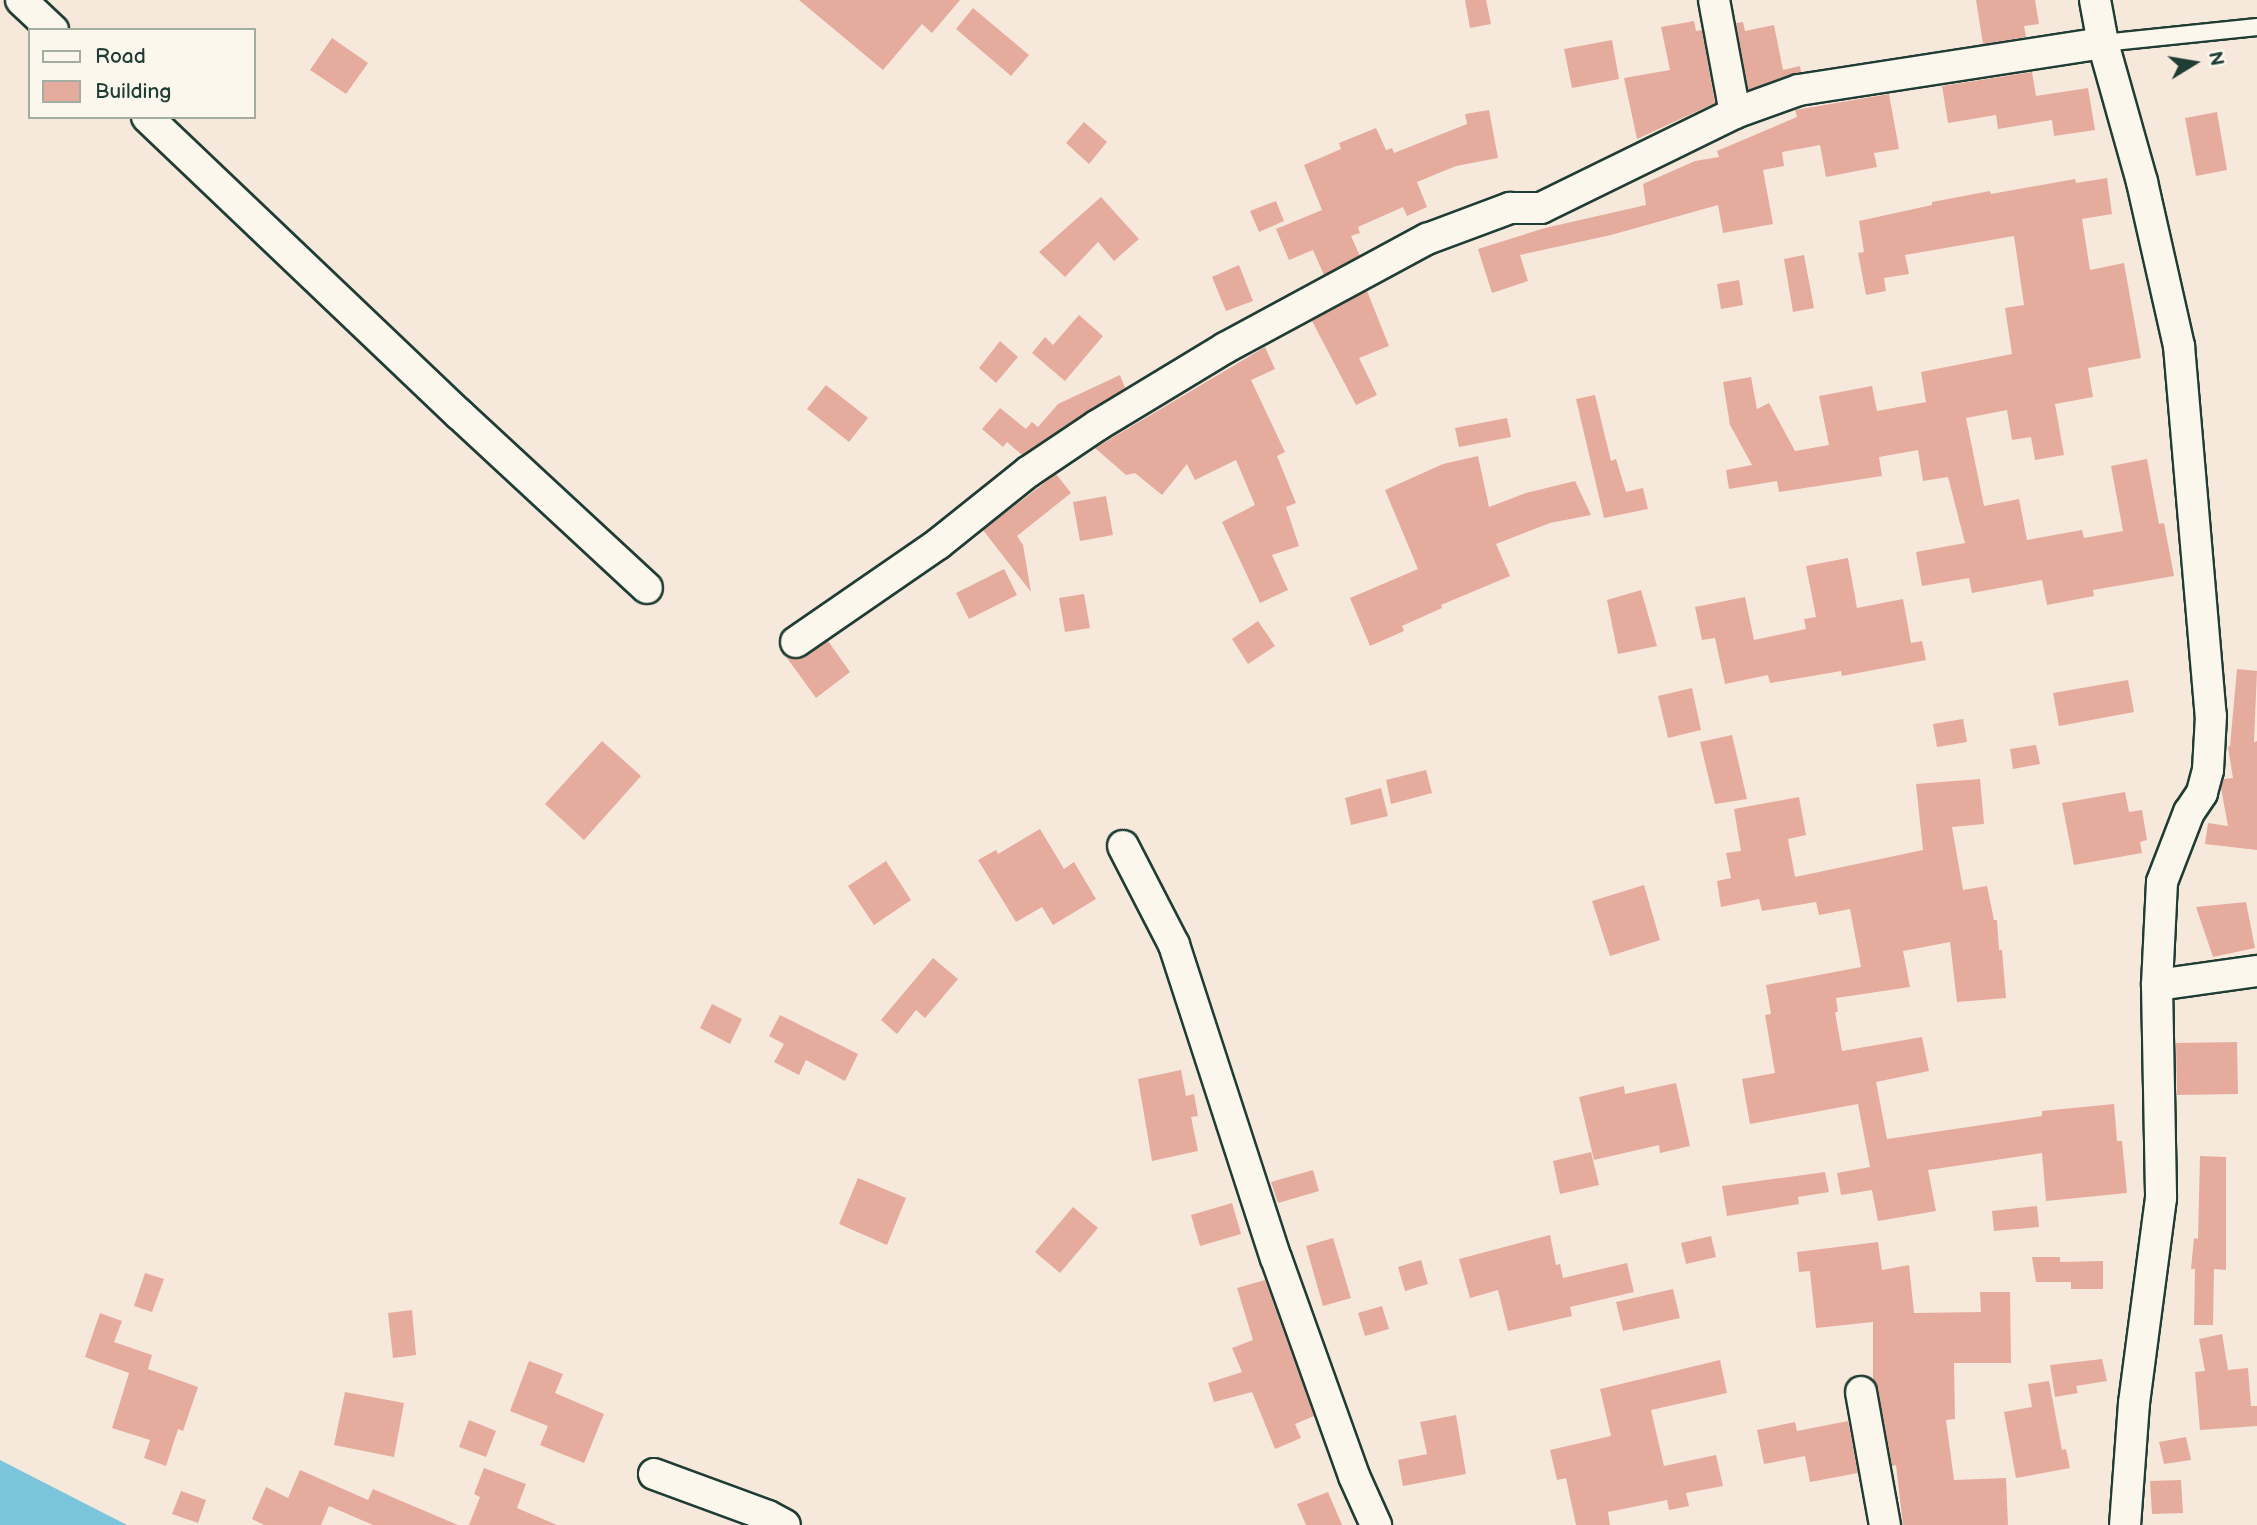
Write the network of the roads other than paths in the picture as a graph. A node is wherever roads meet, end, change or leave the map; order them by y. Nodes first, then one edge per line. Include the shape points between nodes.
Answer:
1 (21, 0) edge
2 (1714, 0) edge
3 (2095, 0) edge
4 (2257, 27) edge
5 (51, 28) edge
6 (2103, 43) junction
7 (1735, 113) junction
8 (149, 119) edge
9 (648, 588) dead end
10 (796, 642) dead end
11 (1123, 846) dead end
12 (2257, 971) edge
13 (2157, 985) junction
14 (1861, 1392) dead end
15 (654, 1474) dead end
16 (785, 1525) edge
17 (1376, 1525) edge
18 (1885, 1525) edge
19 (2125, 1525) edge

1 - 5 street
2 - 7 street
3 - 6 street
4 - 6 lane
6 - 7 street via 1799,90
6 - 13 street via 2142,182 2179,346 2211,716 2202,793 2189,812 2162,882
7 - 10 street via 1541,208 1510,208 1427,239 1225,348 1028,472 938,544
8 - 9 street
11 - 17 street via 1174,945 1281,1271
12 - 13 street
13 - 19 street via 2161,1198 2134,1403
14 - 18 street
15 - 16 street

